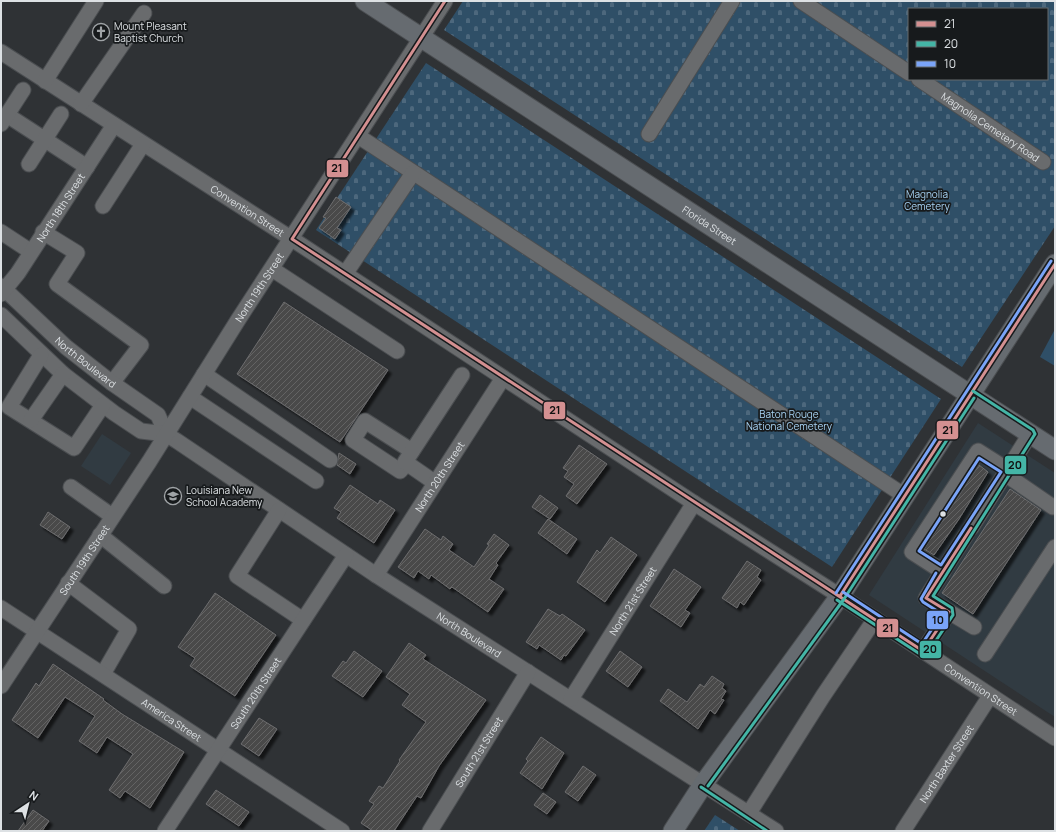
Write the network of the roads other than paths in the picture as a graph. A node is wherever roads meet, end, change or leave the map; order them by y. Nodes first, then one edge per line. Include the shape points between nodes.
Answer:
1 (96, 1) edge
2 (364, 1) edge
3 (445, 1) edge
4 (732, 1) edge
5 (801, 1) edge
6 (144, 13) dead end
7 (421, 38) junction
8 (1, 52) edge
9 (908, 72) edge
10 (920, 80) edge
11 (45, 81) junction
12 (23, 90) dead end
13 (81, 104) junction
14 (61, 114) dead end
15 (4, 120) edge
16 (114, 125) junction
17 (649, 134) dead end
18 (358, 136) junction
19 (44, 140) junction
20 (143, 144) junction
21 (1043, 162) dead end
22 (29, 164) dead end
23 (87, 167) junction
24 (413, 173) junction
25 (103, 206) dead end
26 (1, 232) edge
27 (43, 232) junction
28 (292, 239) junction
29 (30, 251) junction
30 (1055, 264) edge
31 (272, 269) junction
32 (344, 274) junction
33 (2, 290) edge
34 (1, 315) edge
35 (397, 351) dead end
36 (41, 355) junction
37 (63, 374) junction
38 (204, 374) junction
39 (462, 375) dead end
40 (503, 378) junction
41 (112, 383) junction
42 (970, 395) junction
43 (190, 397) junction
44 (103, 405) junction
45 (31, 420) junction
46 (166, 434) junction
47 (1030, 434) junction
48 (1055, 450) edge
49 (330, 460) dead end
50 (1006, 472) junction
51 (316, 481) dead end
52 (434, 482) junction
53 (71, 487) dead end
54 (905, 496) junction
55 (694, 503) junction
56 (1053, 506) dead end
57 (279, 510) junction
58 (112, 516) junction
59 (100, 535) junction
60 (1055, 547) edge
61 (346, 555) junction
62 (943, 572) junction
63 (376, 575) junction
64 (68, 583) junction
65 (164, 586) dead end
66 (840, 596) junction
67 (1, 608) edge
68 (949, 612) junction
69 (875, 619) junction
70 (303, 620) junction
71 (974, 627) dead end
72 (37, 631) junction
73 (924, 651) junction
74 (985, 654) dead end
75 (528, 672) junction
76 (103, 674) junction
77 (1, 686) edge
78 (990, 696) junction
79 (571, 699) junction
80 (1055, 738) edge
81 (219, 749) junction
82 (704, 783) junction
83 (749, 813) junction
84 (165, 831) edge
85 (342, 831) edge
86 (430, 831) edge
87 (673, 831) edge
88 (776, 831) edge
89 (903, 831) edge

1 - 11 street
2 - 7 main road, Florida Street
3 - 7 street, North 19th Street
4 - 17 street
5 - 9 street
6 - 13 street
7 - 18 street, North 19th Street
7 - 42 main road, Florida Street
8 - 11 street, Convention Street
10 - 21 street, Magnolia Cemetery Road
11 - 13 street, Convention Street
12 - 15 street
13 - 16 street, Convention Street
14 - 19 street
15 - 19 street
16 - 20 street, Convention Street
16 - 23 street, North 18th Street
18 - 24 street
18 - 28 street, North 19th Street
19 - 22 street
19 - 23 street
20 - 25 street
20 - 28 street, Convention Street
23 - 27 street, North 18th Street
24 - 32 street
24 - 54 street
26 - 29 street
27 - 29 street, North 18th Street
27 - 41 street via 77,253 57,284 141,344
28 - 31 street, North 19th Street
28 - 32 street, Convention Street
29 - 33 street, North 18th Street via 18,273
30 - 42 main road
31 - 35 street
31 - 38 street, North 19th Street
32 - 40 street, Convention Street
33 - 41 street, North Boulevard via 66,347
34 - 36 street, North Boulevard
36 - 37 street, North Boulevard
36 - 45 street via 10,407
37 - 44 street, North Boulevard
37 - 45 street
38 - 43 street, North 19th Street
38 - 49 street
39 - 52 street via 409,457
40 - 52 street, North 20th Street
40 - 55 street, Convention Street
41 - 46 street, North Boulevard via 158,415
42 - 47 main road, Florida Street
42 - 54 main road
43 - 46 street, North 19th Street
43 - 51 street
44 - 45 street via 74,448
44 - 46 street, North Boulevard via 141,432
46 - 57 street, North Boulevard
46 - 58 street, South 19th Street
47 - 48 main road, Florida Street
47 - 50 street
50 - 56 street
50 - 62 street
50 - 62 street via 978,451 912,552
52 - 63 street, North 20th Street
53 - 58 street
54 - 66 main road
55 - 66 street, Convention Street
55 - 79 street, North 21st Street
57 - 61 street, North Boulevard
57 - 70 street via 237,576
58 - 59 street, South 19th Street
59 - 64 street, South 19th Street
59 - 65 street
60 - 74 street
61 - 63 street, North Boulevard
61 - 70 street, South 20th Street
62 - 68 street via 926,598
63 - 75 street, North Boulevard
64 - 72 street, South 19th Street
64 - 76 street via 129,630
66 - 69 street, Convention Street
66 - 82 main road
67 - 72 street, America Street
68 - 71 street
68 - 73 street
69 - 73 street, Convention Street
69 - 83 street
70 - 81 street, South 20th Street
72 - 76 street, America Street
72 - 77 street, South 19th Street
73 - 78 street, Convention Street
75 - 79 street, North Boulevard
75 - 86 street, South 21st Street
76 - 81 street, America Street
78 - 80 street, Convention Street
78 - 89 street, North Baxter Street
79 - 82 street, North Boulevard
81 - 84 street, South 20th Street
81 - 85 street, America Street
82 - 83 street, North Boulevard
82 - 87 main road
83 - 88 street, North Boulevard

